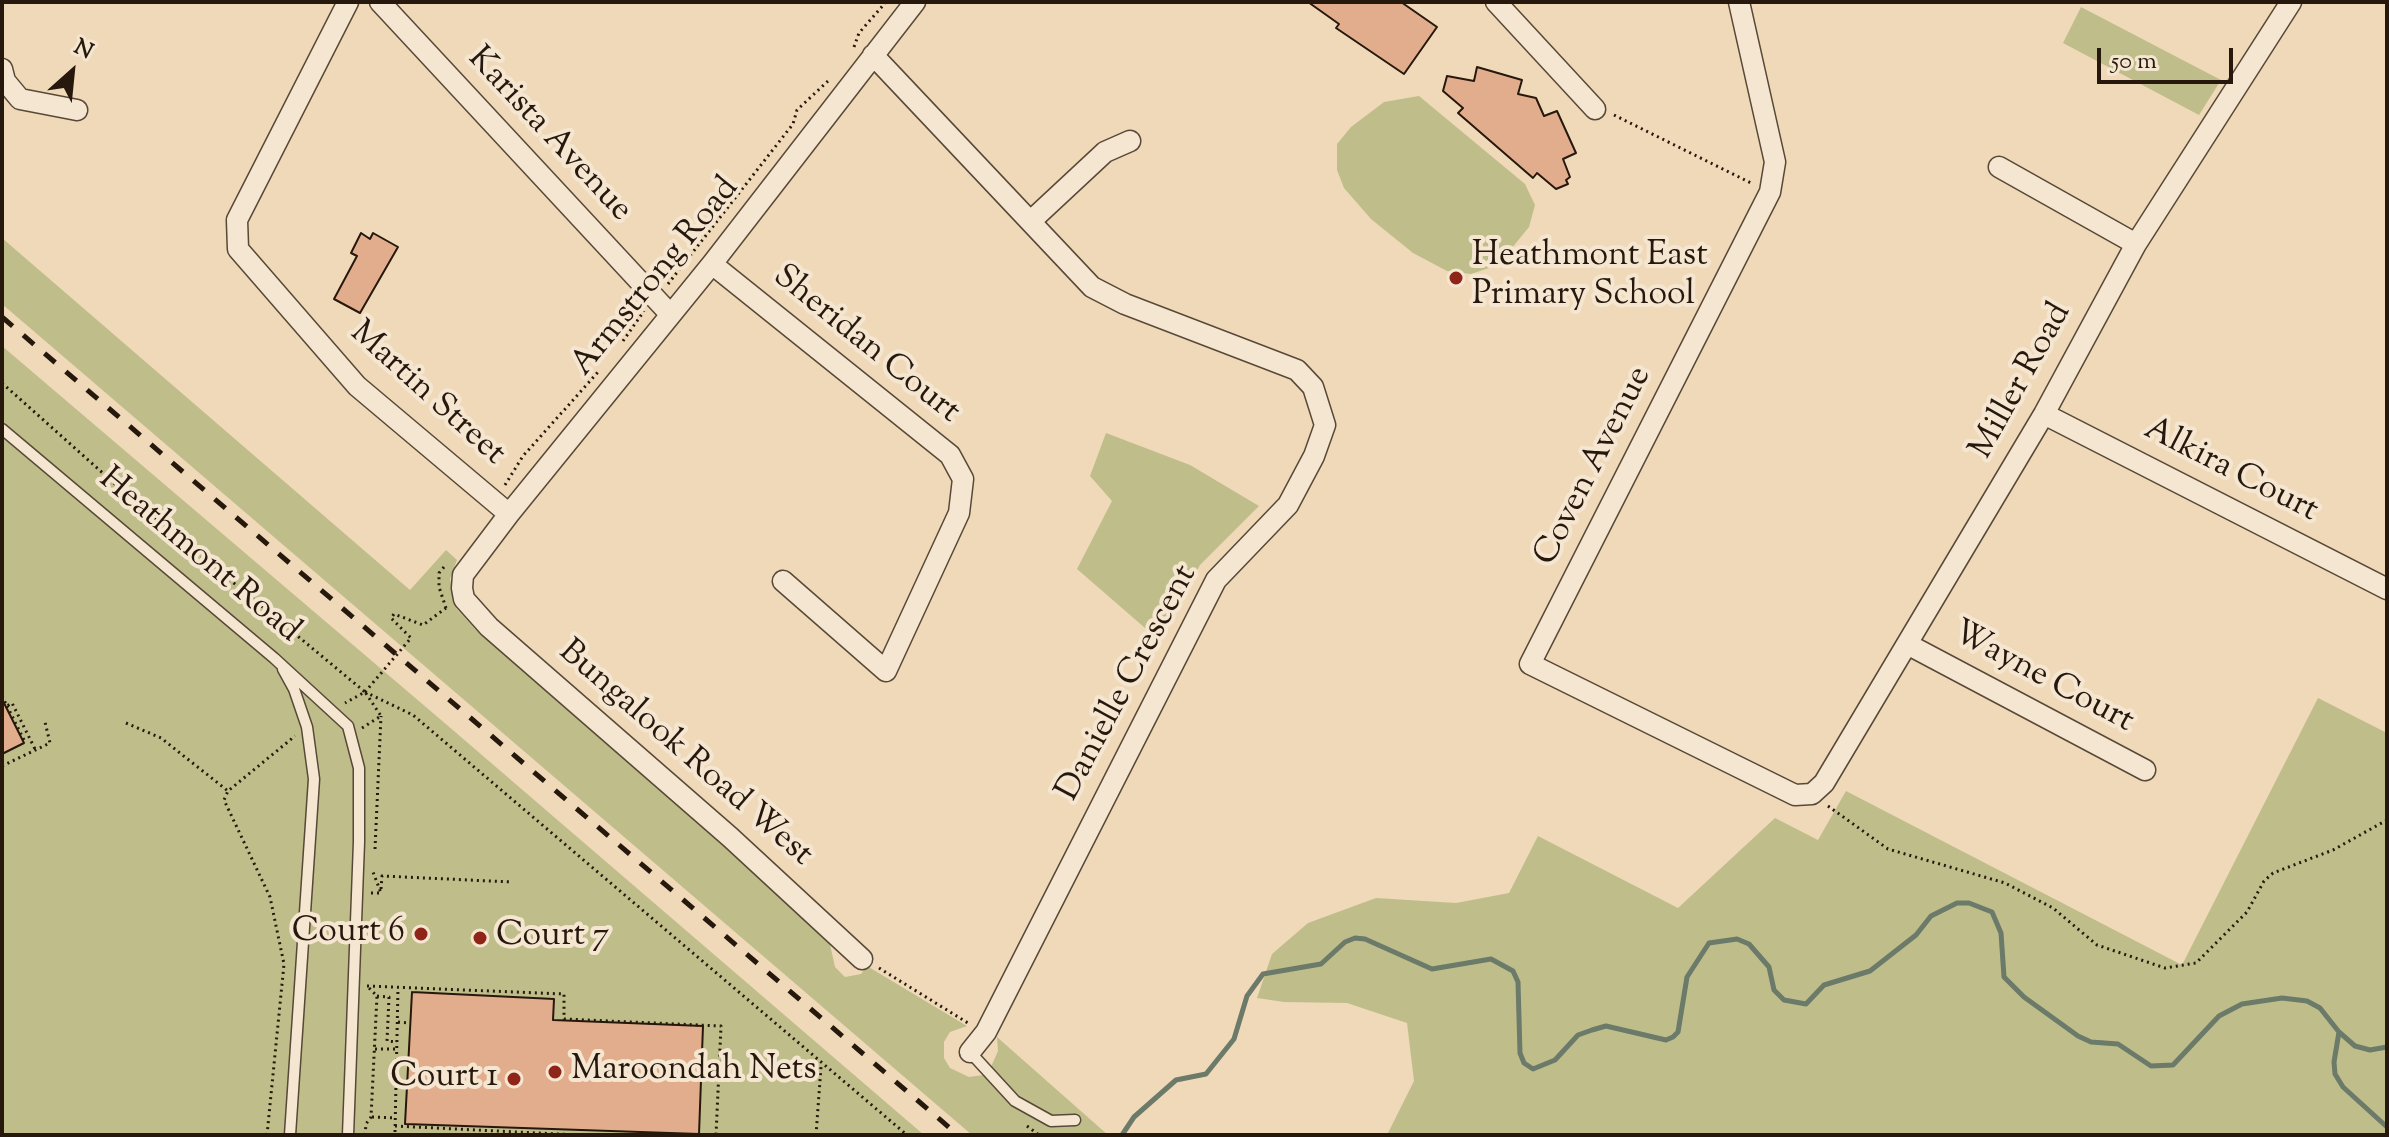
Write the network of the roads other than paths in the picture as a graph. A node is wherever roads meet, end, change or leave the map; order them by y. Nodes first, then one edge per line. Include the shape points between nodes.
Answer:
1 (348, 2) edge
2 (380, 2) edge
3 (915, 2) edge
4 (1496, 2) edge
5 (1739, 2) edge
6 (2291, 2) edge
7 (873, 55) junction
8 (2, 69) edge
9 (1595, 109) road end
10 (77, 110) dead end
11 (1130, 141) dead end
12 (1999, 167) dead end
13 (1032, 220) junction
14 (2136, 244) junction
15 (712, 264) junction
16 (670, 314) junction
17 (2044, 414) junction
18 (2, 429) edge
19 (509, 514) junction
20 (783, 581) dead end
21 (2387, 589) edge
22 (464, 599) joint
23 (1909, 645) junction
24 (274, 658) junction
25 (2145, 770) dead end
26 (1812, 794) joint
27 (862, 959) road end
28 (970, 1052) joint
29 (1075, 1120) dead end
30 (290, 1135) edge
31 (348, 1135) edge

1 - 19 street, Martin Street via 237,220 238,249 357,386
2 - 16 street, Karista Avenue
3 - 7 street, Armstrong Road
4 - 9 street
5 - 26 street, Coven Avenue via 1775,162 1770,192 1530,664 1795,795
6 - 14 street, Miller Road
7 - 13 street, Danielle Crescent
7 - 15 street, Armstrong Road
8 - 10 street via 20,99
11 - 13 street via 1105,152
12 - 14 street
13 - 28 street, Danielle Crescent via 1092,287 1297,370 1313,387 1325,425 1288,505 1216,580 986,1032
14 - 17 street, Miller Road
15 - 16 street, Armstrong Road
15 - 20 street, Sheridan Court via 950,455 963,479 959,513 886,671
16 - 19 street, Armstrong Road
17 - 21 street, Alkira Court
17 - 23 street, Miller Road
18 - 24 lane, Heathmont Road
19 - 22 street, Armstrong Road via 463,575
22 - 27 street, Bungalook Road West
23 - 25 street, Wayne Court
23 - 26 street, Miller Road via 1824,783
24 - 30 lane via 294,689 307,727 314,779
24 - 31 lane, Heathmont Road via 334,710 352,735 359,768
28 - 29 lane via 1015,1101 1051,1121

